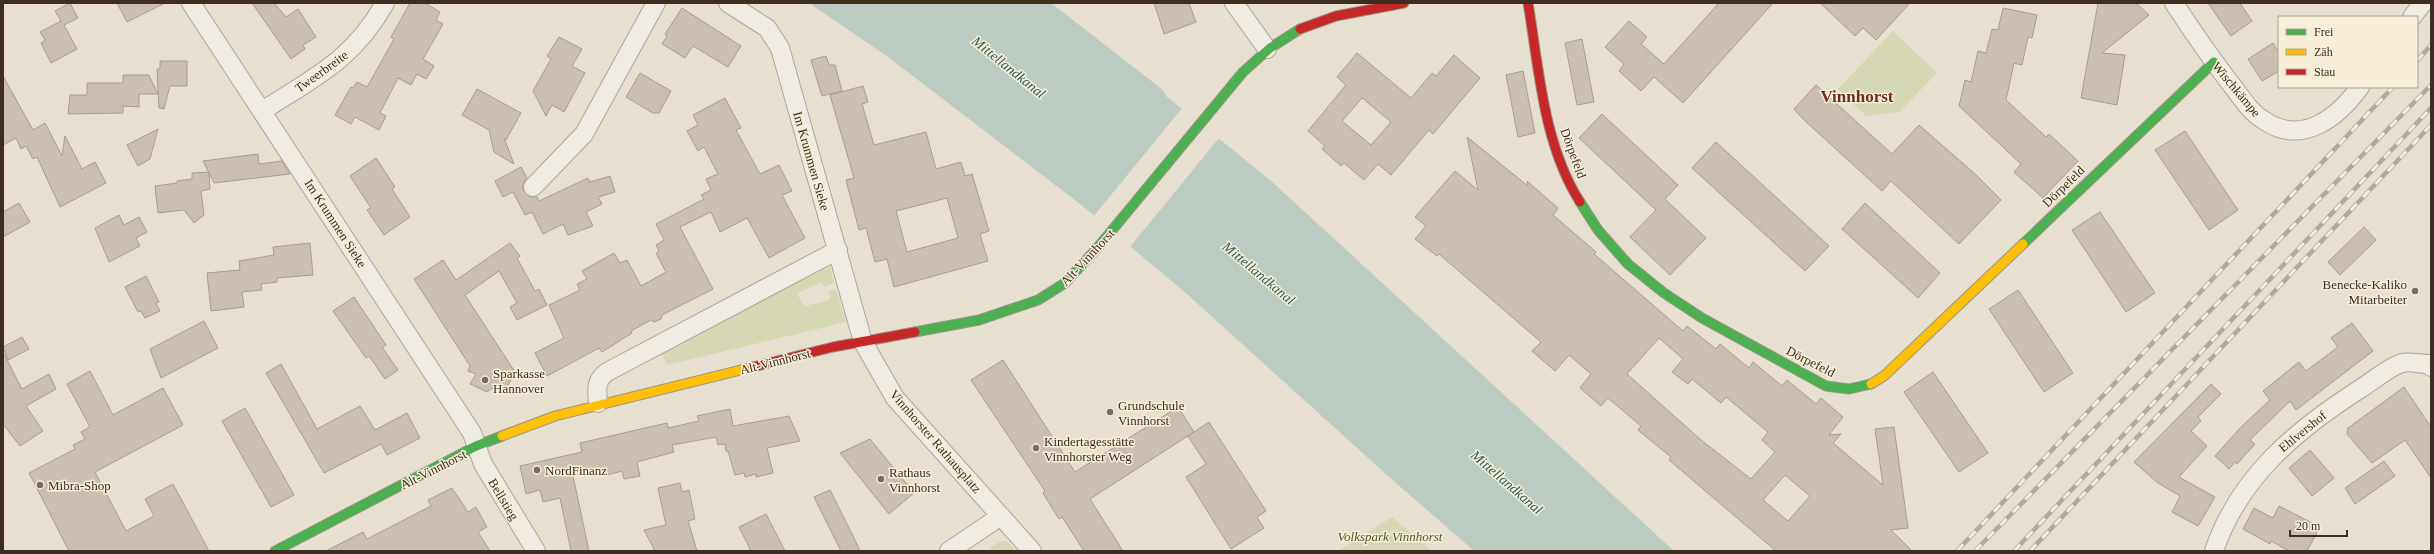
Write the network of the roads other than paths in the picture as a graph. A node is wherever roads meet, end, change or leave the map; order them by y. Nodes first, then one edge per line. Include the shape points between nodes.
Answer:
1 (191, 3) edge
2 (385, 3) edge
3 (656, 3) edge
4 (728, 3) edge
5 (1234, 3) edge
6 (1404, 3) edge
7 (1528, 3) edge
8 (2174, 3) edge
9 (2423, 3) edge
10 (2413, 16) edge
11 (1267, 49) junction
12 (2214, 62) junction
13 (2359, 88) edge
14 (262, 112) junction
15 (533, 187) dead end
16 (838, 250) junction
17 (863, 342) junction
18 (2431, 367) edge
19 (598, 403) junction
20 (476, 446) junction
21 (1002, 516) junction
22 (274, 551) edge
23 (536, 551) edge
24 (949, 551) edge
25 (1032, 551) edge
26 (2214, 551) edge

1 - 14 street, Im Krummen Sieke
2 - 14 street, Tweerbreite via 359,43 337,63
3 - 15 street via 584,134
4 - 16 street, Im Krummen Sieke via 767,28 780,48
5 - 11 street
6 - 11 street, Alt-Vinnhorst via 1300,28
7 - 12 street, Dörpefeld via 1556,146 1583,209 1608,244 1634,271 1674,301 1826,386 1843,390 1857,390 1873,385 1884,376
8 - 12 street, Wischkämpe
9 - 10 street
11 - 17 street, Alt-Vinnhorst via 1243,72 1099,246 1065,283 1031,303 979,320
12 - 13 street, Wischkämpe via 2245,103 2265,122 2286,129 2307,130 2328,120 2347,104
14 - 20 street, Im Krummen Sieke via 460,414 472,433
16 - 17 street, Im Krummen Sieke
16 - 19 street via 607,372 599,378 596,386
17 - 19 street, Alt-Vinnhorst
17 - 21 street, Vinnhorster Rathausplatz via 895,398
18 - 26 street, Ehlvershof via 2429,364 2402,363 2333,407 2291,439 2255,475 2237,500 2220,532
19 - 20 street, Alt-Vinnhorst via 555,416
20 - 22 street, Alt-Vinnhorst
20 - 23 street, Bellstieg via 483,464
21 - 24 street
21 - 25 street, Vinnhorster Rathausplatz

